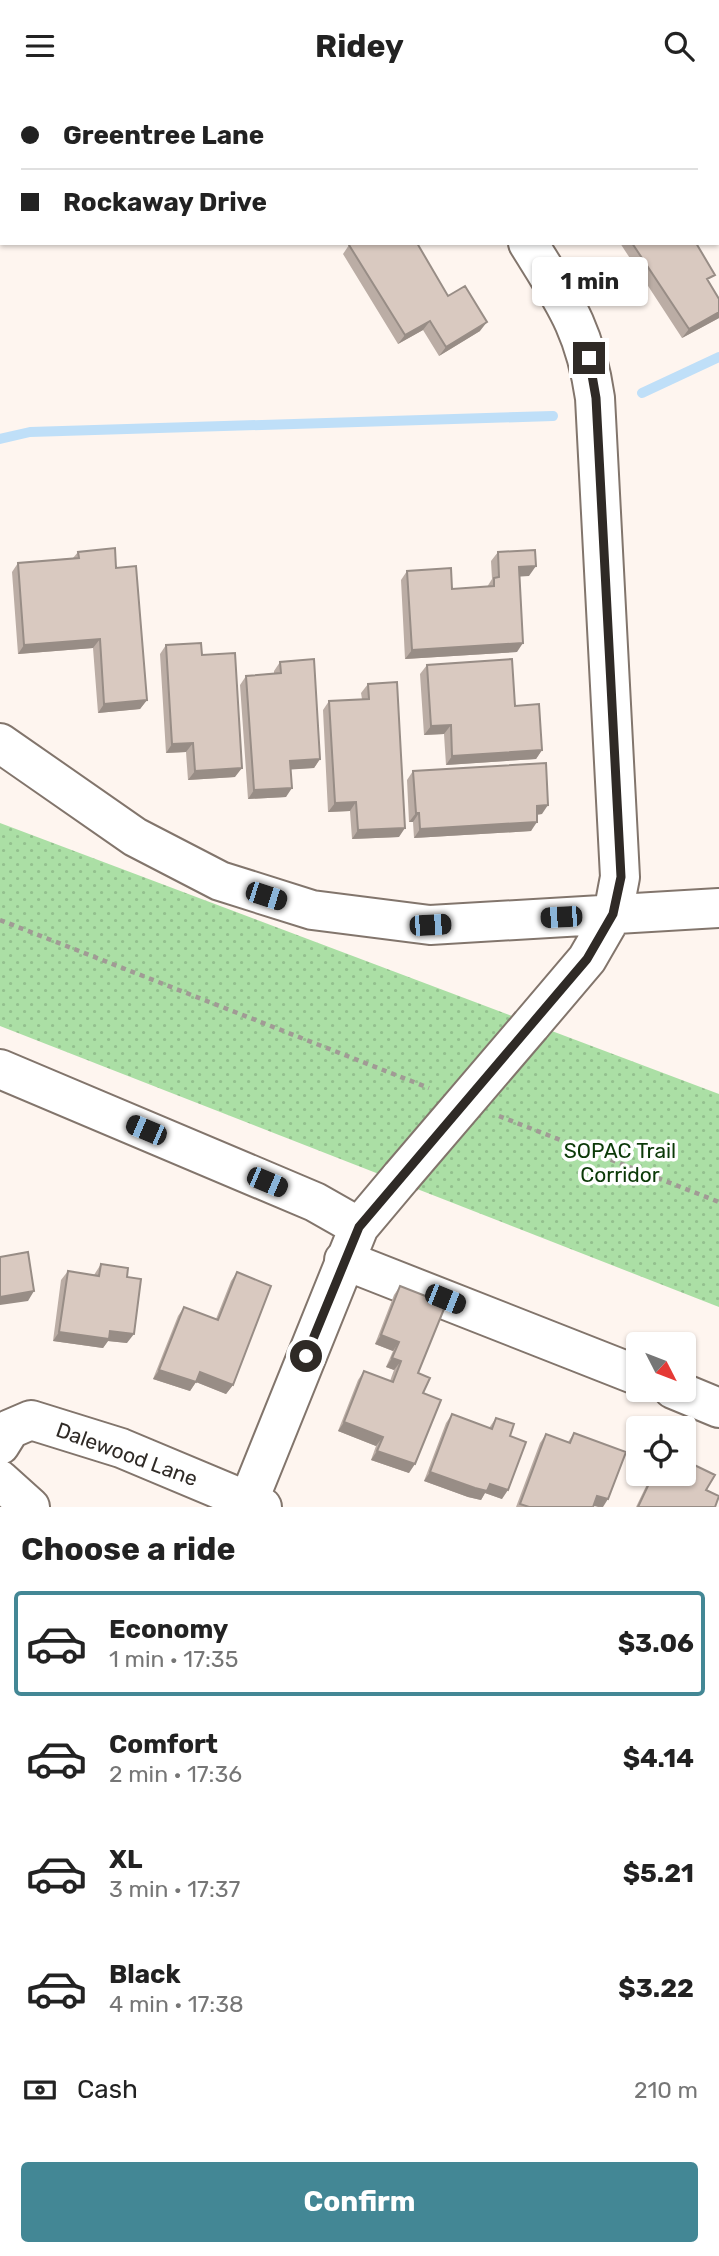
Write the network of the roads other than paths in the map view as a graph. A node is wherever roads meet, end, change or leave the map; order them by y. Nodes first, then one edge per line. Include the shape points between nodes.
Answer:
1 (529, 245) edge
2 (0, 743) edge
3 (719, 908) edge
4 (613, 914) junction
5 (0, 1069) edge
6 (351, 1243) junction
7 (626, 1370) edge
8 (696, 1398) edge
9 (719, 1408) edge
10 (0, 1445) edge
11 (0, 1480) edge
12 (252, 1505) edge
13 (30, 1507) edge

1 - 4 street via 575,318 596,398 621,877
2 - 4 street via 135,837 220,881 312,911 430,925
3 - 4 street
4 - 6 street, bridge via 587,959 401,1177
5 - 6 street via 316,1202
6 - 7 street
6 - 12 street
8 - 9 street
10 - 12 street, Dalewood Lane via 10,1429 32,1420 121,1448
11 - 13 street

